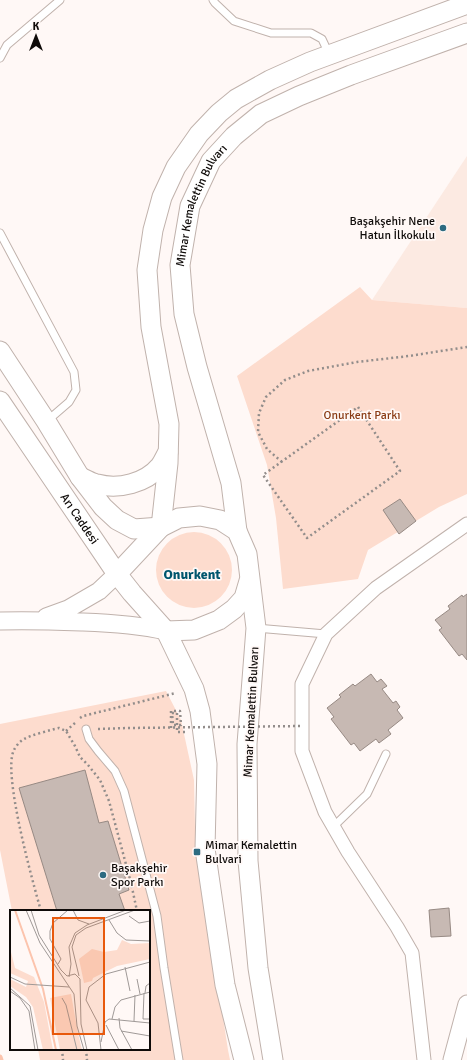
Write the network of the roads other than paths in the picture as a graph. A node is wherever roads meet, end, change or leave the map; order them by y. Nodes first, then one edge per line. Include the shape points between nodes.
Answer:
1 (60, 0) edge
2 (213, 0) edge
3 (467, 4) edge
4 (467, 33) edge
5 (329, 55) junction
6 (0, 58) edge
7 (0, 233) edge
8 (0, 351) edge
9 (0, 401) edge
10 (46, 421) junction
11 (168, 452) junction
12 (80, 476) junction
13 (467, 524) edge
14 (161, 527) junction
15 (237, 531) junction
16 (118, 574) junction
17 (250, 579) junction
18 (36, 620) junction
19 (0, 621) edge
20 (256, 628) junction
21 (166, 631) junction
22 (326, 634) junction
23 (86, 729) road end
24 (386, 754) dead end
25 (334, 827) junction
26 (467, 1004) edge
27 (179, 1060) edge
28 (244, 1060) edge
29 (273, 1060) edge
30 (424, 1060) edge
31 (452, 1060) edge

1 - 6 lane via 7,45
2 - 5 lane via 234,21 272,33 312,33 322,39
3 - 5 main road
4 - 15 main road, Mimar Kemalettin Bulvarı via 351,75 261,114 234,136 211,161 196,193 190,206 180,265 184,314 231,483
5 - 11 main road via 270,80 236,99 199,134 176,167 162,197 153,230 147,270 151,327 169,424
7 - 10 lane via 74,372 76,390 68,402
8 - 10 main road, Arı Caddesi
9 - 16 main road, Arı Caddesi
10 - 12 main road, Arı Caddesi
11 - 12 main road via 159,466 147,477 134,483 115,486 97,484
11 - 14 main road
12 - 14 main road, Arı Caddesi via 102,507 117,520 134,529
13 - 22 street via 376,588
14 - 15 main road via 179,518 200,516 220,520
14 - 16 main road
15 - 17 main road via 247,554
16 - 18 street via 99,591 68,609
16 - 21 main road, Arı Caddesi
17 - 20 main road, Mimar Kemalettin Bulvarı
17 - 21 main road via 244,598 220,620 194,630
18 - 19 street
18 - 21 street via 120,624
20 - 22 lane
20 - 29 main road, Mimar Kemalettin Bulvarı via 247,744 248,861 258,968
21 - 28 main road via 194,689 200,712 207,764 205,850 225,986
22 - 25 street via 302,684 302,751 325,812
23 - 27 lane via 90,740 115,771 124,791 157,916
24 - 25 lane via 367,794
25 - 30 street via 412,953
26 - 31 street

